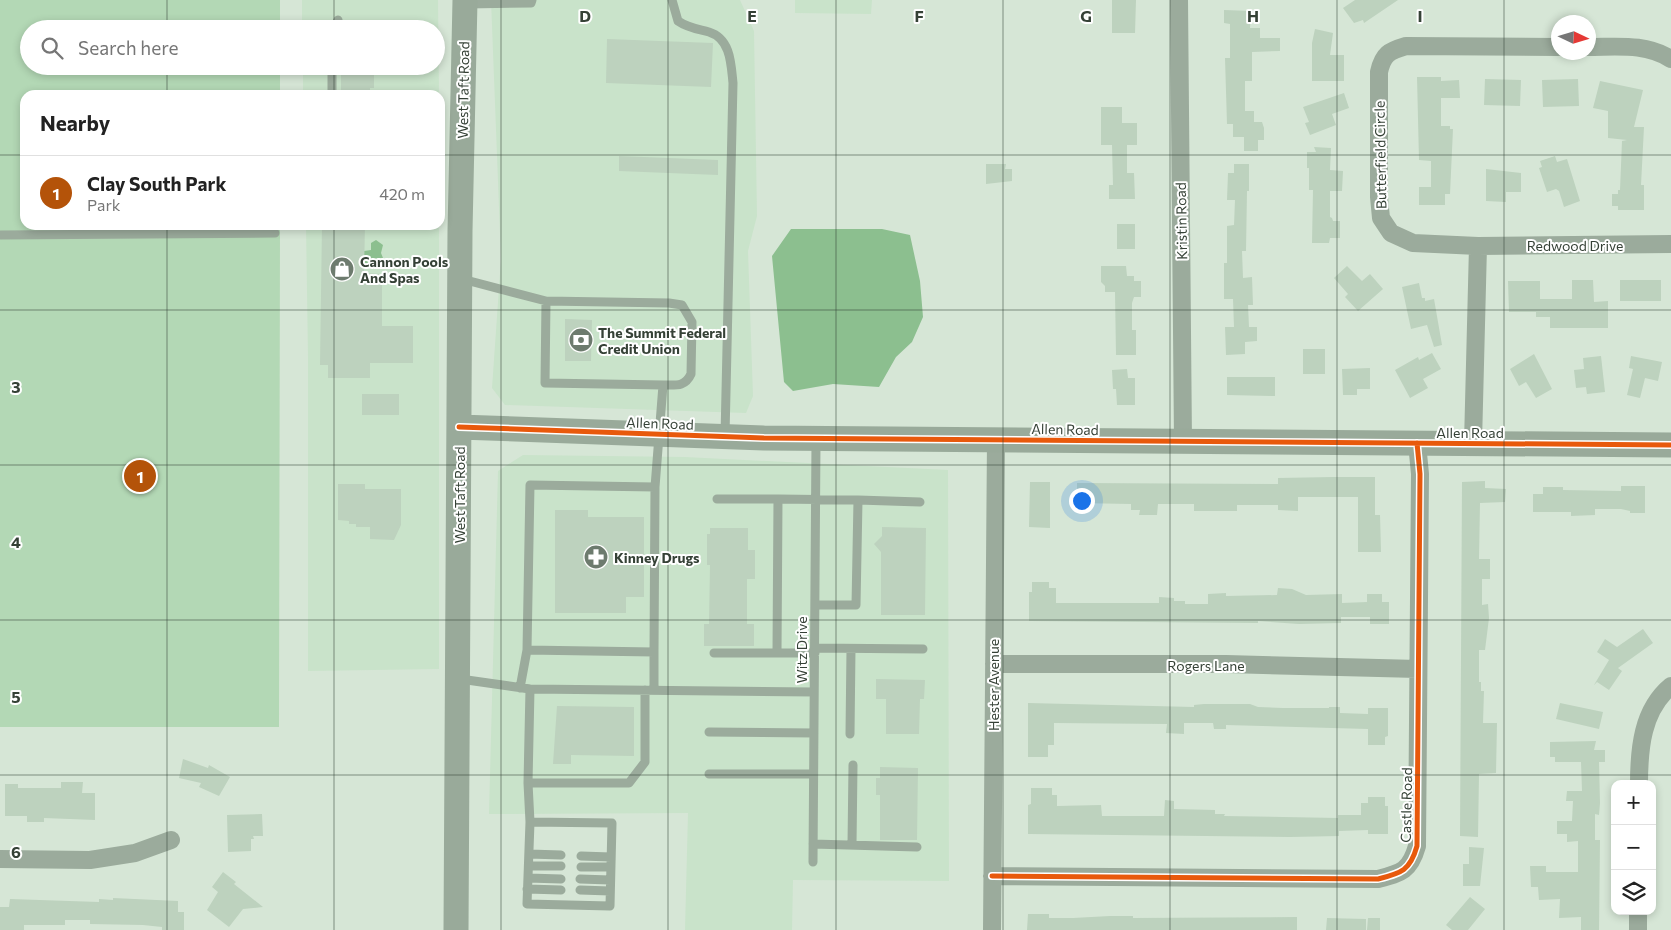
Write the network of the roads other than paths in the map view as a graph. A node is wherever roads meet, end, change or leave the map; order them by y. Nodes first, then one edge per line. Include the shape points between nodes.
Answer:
1 (532, 0) edge
2 (672, 0) edge
3 (1179, 0) edge
4 (465, 2) edge
5 (1551, 47) edge
6 (1596, 47) edge
7 (1671, 59) edge
8 (332, 75) edge
9 (332, 90) edge
10 (275, 232) dead end
11 (0, 235) edge
12 (1671, 244) edge
13 (1478, 246) junction
14 (460, 279) junction
15 (546, 301) junction
16 (663, 385) junction
17 (459, 427) junction
18 (659, 434) junction
19 (725, 436) junction
20 (816, 438) junction
21 (996, 440) junction
22 (1183, 442) junction
23 (1418, 443) junction
24 (1473, 443) junction
25 (1671, 445) edge
26 (654, 487) junction
27 (717, 499) dead end
28 (778, 499) junction
29 (816, 499) junction
30 (858, 500) junction
31 (920, 502) dead end
32 (815, 605) junction
33 (851, 648) junction
34 (923, 649) dead end
35 (527, 650) junction
36 (815, 651) junction
37 (654, 652) junction
38 (714, 653) dead end
39 (777, 653) junction
40 (994, 664) junction
41 (1418, 670) junction
42 (457, 678) junction
43 (1671, 686) edge
44 (520, 688) junction
45 (530, 689) junction
46 (649, 690) junction
47 (814, 692) junction
48 (709, 732) dead end
49 (814, 733) junction
50 (850, 734) dead end
51 (853, 764) dead end
52 (709, 774) dead end
53 (814, 774) junction
54 (1639, 780) edge
55 (528, 783) junction
56 (530, 822) junction
57 (172, 840) dead end
58 (813, 844) junction
59 (852, 845) junction
60 (917, 847) dead end
61 (529, 854) junction
62 (561, 856) dead end
63 (581, 856) dead end
64 (611, 857) junction
65 (0, 859) edge
66 (813, 862) dead end
67 (529, 866) junction
68 (561, 866) dead end
69 (581, 867) dead end
70 (611, 867) junction
71 (992, 876) junction
72 (528, 878) junction
73 (561, 879) dead end
74 (580, 879) dead end
75 (610, 880) junction
76 (528, 889) junction
77 (561, 890) dead end
78 (580, 890) dead end
79 (610, 891) junction
80 (1638, 915) edge
81 (456, 930) edge
82 (992, 930) edge
83 (1638, 930) edge

1 - 4 lane via 532,3
2 - 19 lane via 678,21 687,27 712,33 724,43 731,58
3 - 22 street, Kristin Road
4 - 14 street, West Taft Road
5 - 13 street, Butterfield Circle via 1406,46 1389,51 1382,58 1379,72 1381,218 1391,233 1413,243
6 - 7 street via 1657,50
8 - 9 lane
10 - 11 lane
12 - 13 street, Redwood Drive
13 - 24 street
14 - 15 lane
14 - 17 street, West Taft Road
15 - 16 lane via 545,383
15 - 16 lane via 682,305 692,322 692,374 680,385
16 - 18 lane
17 - 18 street, Allen Road
17 - 42 street, West Taft Road
18 - 19 street, Allen Road
18 - 26 lane
19 - 20 street, Allen Road
20 - 21 street, Allen Road
20 - 29 lane, Witz Drive
21 - 22 street, Allen Road
21 - 40 street, Hester Avenue
22 - 23 street, Allen Road
23 - 24 street, Allen Road
23 - 41 street, Castle Road
24 - 25 street, Allen Road
26 - 35 lane via 530,485
26 - 37 lane
27 - 28 lane
28 - 29 lane
28 - 39 lane
29 - 30 lane
29 - 32 lane, Witz Drive
30 - 31 lane
30 - 32 lane via 856,605
32 - 36 lane, Witz Drive
33 - 34 lane
33 - 36 lane
33 - 50 lane
35 - 37 lane
35 - 44 lane
36 - 39 lane
36 - 47 lane, Witz Drive
37 - 46 lane
38 - 39 lane
40 - 41 street, Rogers Lane via 1226,664
40 - 71 street, Hester Avenue
41 - 71 street, Castle Road via 1417,846 1413,861 1400,874 1378,878
42 - 44 lane
42 - 81 street, West Taft Road
43 - 54 street via 1645,724 1639,756
44 - 45 lane
45 - 46 lane
45 - 55 lane
46 - 47 lane
46 - 55 lane via 645,762 629,783
47 - 49 lane, Witz Drive
48 - 49 lane
49 - 53 lane, Witz Drive
51 - 59 lane
52 - 53 lane
53 - 58 lane, Witz Drive
55 - 56 lane
56 - 61 lane
56 - 64 lane via 612,823
57 - 65 street via 135,853 90,860
58 - 59 lane
58 - 66 lane, Witz Drive
59 - 60 lane
61 - 62 lane
61 - 67 lane
63 - 64 lane
64 - 70 lane
67 - 68 lane
67 - 72 lane
69 - 70 lane
70 - 75 lane
71 - 82 street, Hester Avenue
72 - 73 lane
72 - 76 lane
74 - 75 lane
75 - 79 lane
76 - 77 lane
76 - 79 lane via 527,904 610,906
78 - 79 lane
80 - 83 street

